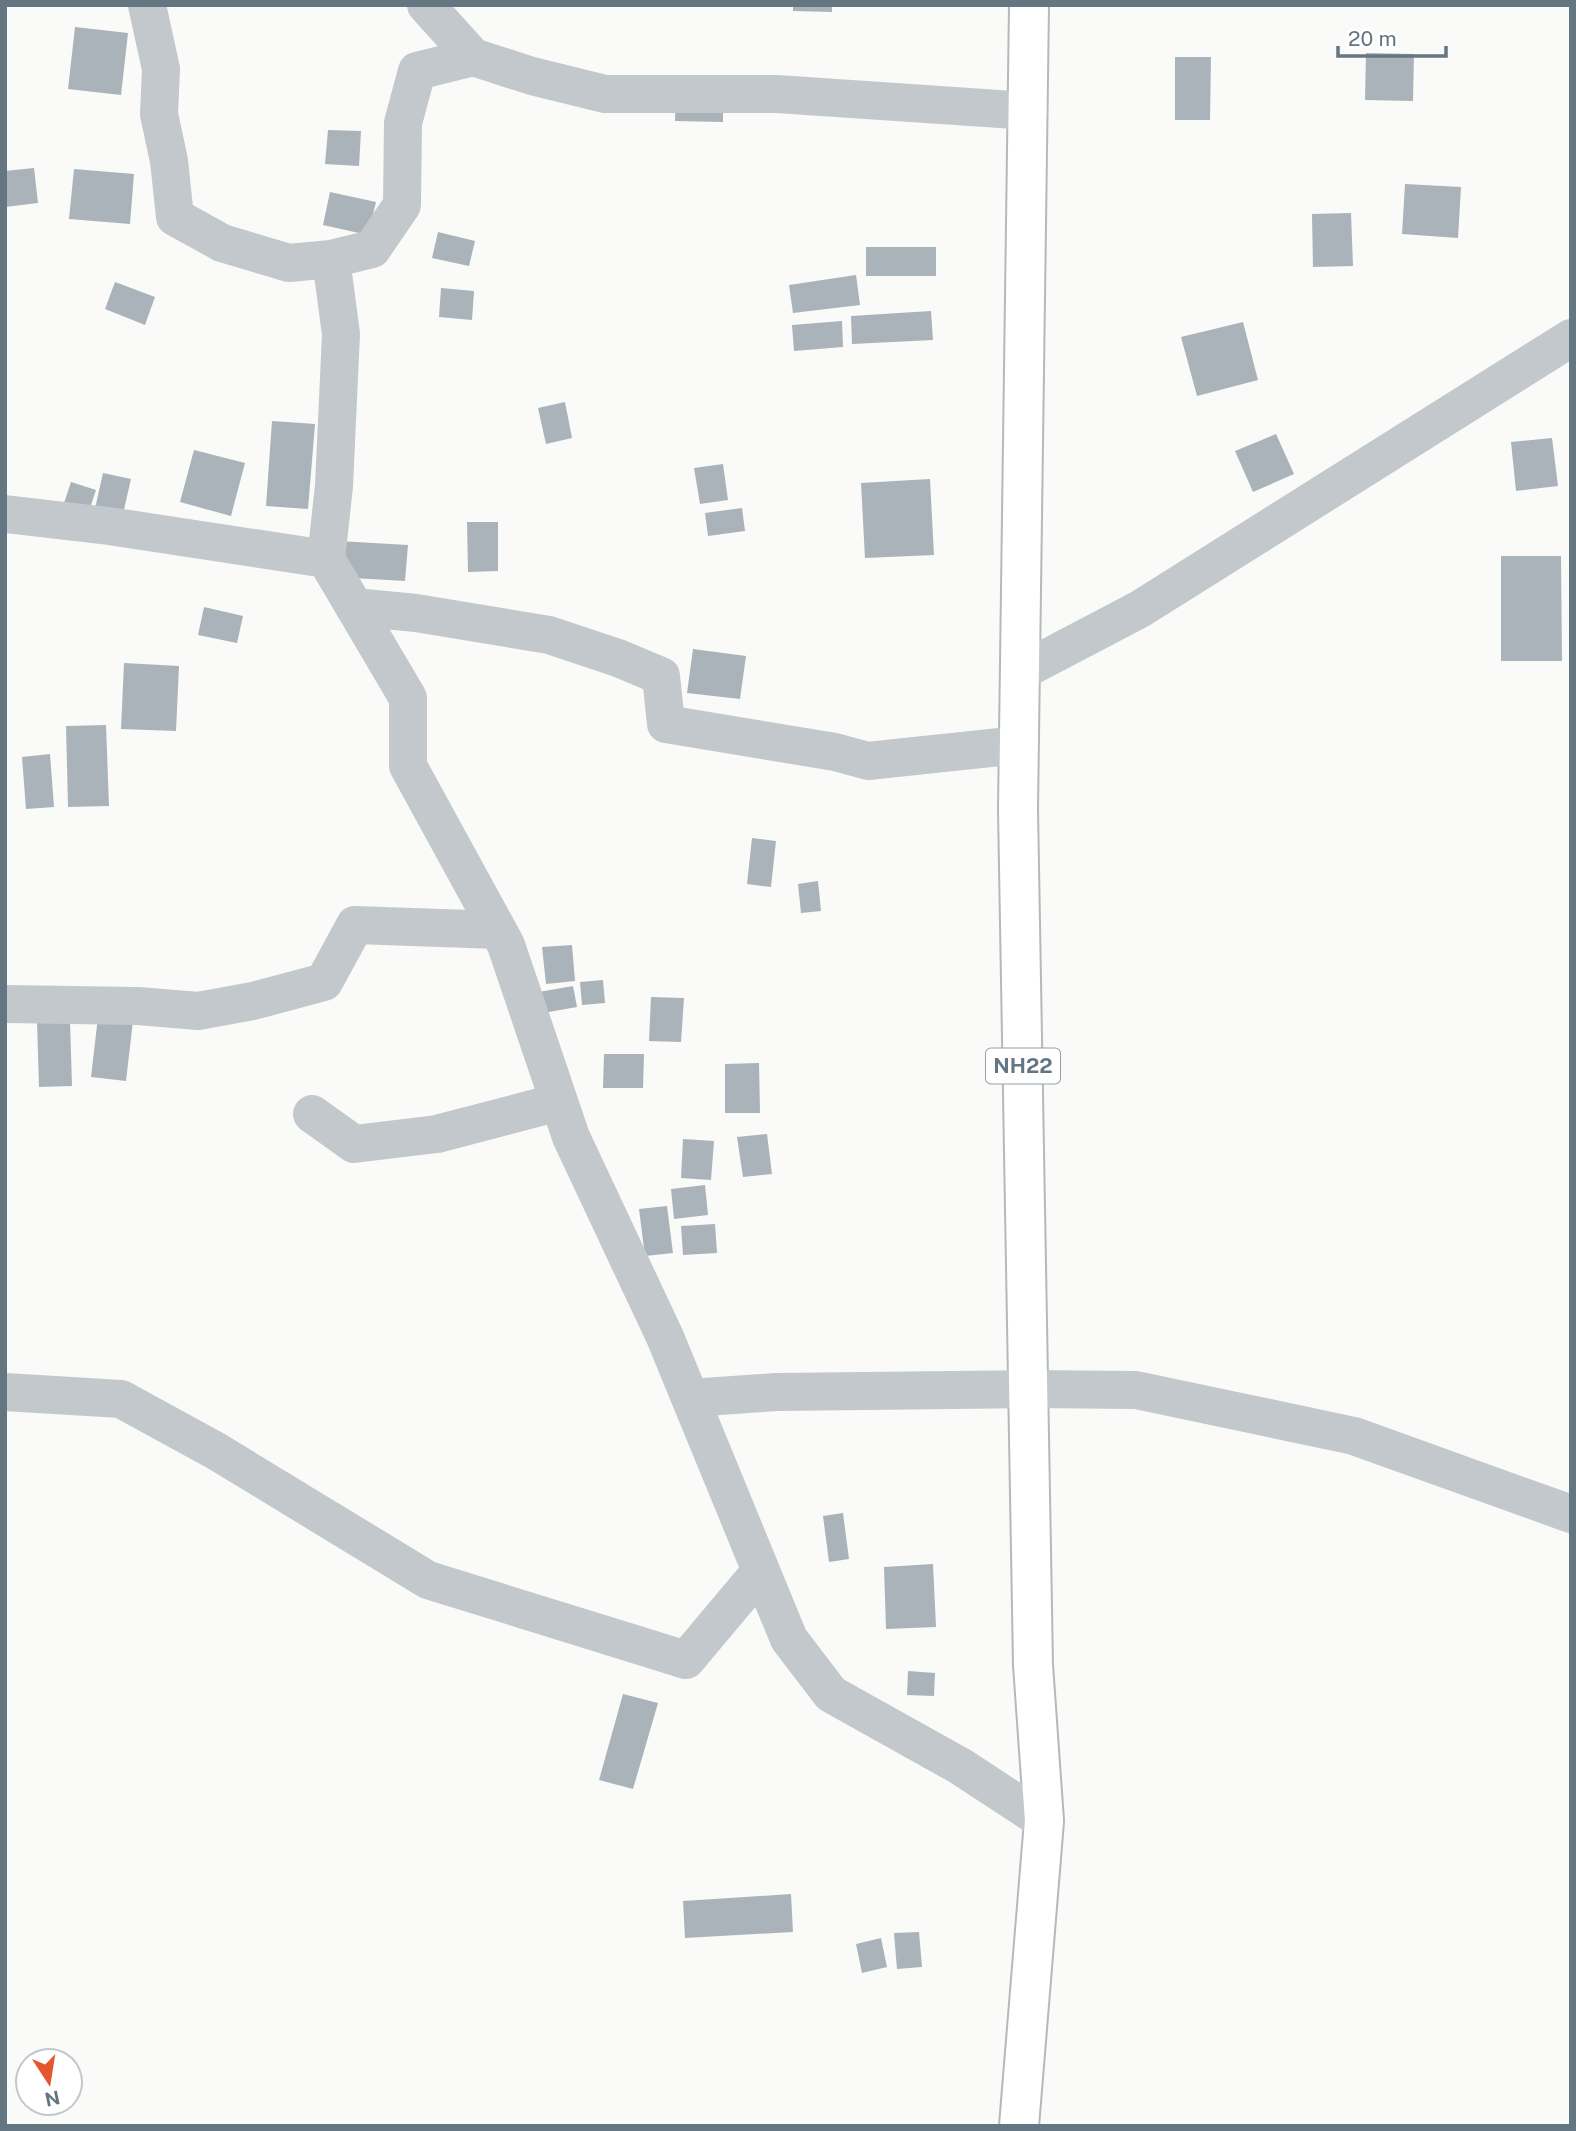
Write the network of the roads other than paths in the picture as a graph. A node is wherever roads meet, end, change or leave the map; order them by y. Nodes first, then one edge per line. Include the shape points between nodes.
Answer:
1 (147, 5) edge
2 (426, 5) edge
3 (1029, 5) edge
4 (473, 57) junction
5 (1028, 111) junction
6 (331, 260) junction
7 (1571, 338) edge
8 (5, 514) edge
9 (326, 559) junction
10 (354, 607) junction
11 (1020, 672) junction
12 (1019, 745) junction
13 (498, 930) junction
14 (6, 1005) edge
15 (559, 1102) junction
16 (312, 1114) dead end
17 (1029, 1389) junction
18 (5, 1392) edge
19 (690, 1398) junction
20 (1571, 1514) edge
21 (760, 1572) junction
22 (1044, 1821) junction
23 (1019, 2126) edge

1 - 6 street via 161,69 159,114 174,217 222,243 289,263
2 - 4 street
3 - 5 highway, NH22
4 - 5 street via 605,94 777,94
4 - 6 street via 417,72 402,123 402,205 372,249
5 - 11 highway, NH22
6 - 9 street via 341,334
7 - 11 street via 1140,609
8 - 9 street
9 - 10 street
10 - 12 street via 549,635 618,658 661,676 666,724 868,761
10 - 13 street via 408,698 408,766
11 - 12 highway, NH22
12 - 17 highway, NH22
13 - 14 street via 355,925 324,982 198,1011
13 - 15 street
15 - 16 street via 437,1134 354,1144
15 - 19 street
17 - 19 street via 776,1392
17 - 20 street via 1136,1390 1354,1436
17 - 22 highway, NH22 via 1033,1665
18 - 21 street via 121,1399 428,1580 686,1660
19 - 21 street
21 - 22 street via 789,1639 831,1694 960,1766
22 - 23 highway, NH22

